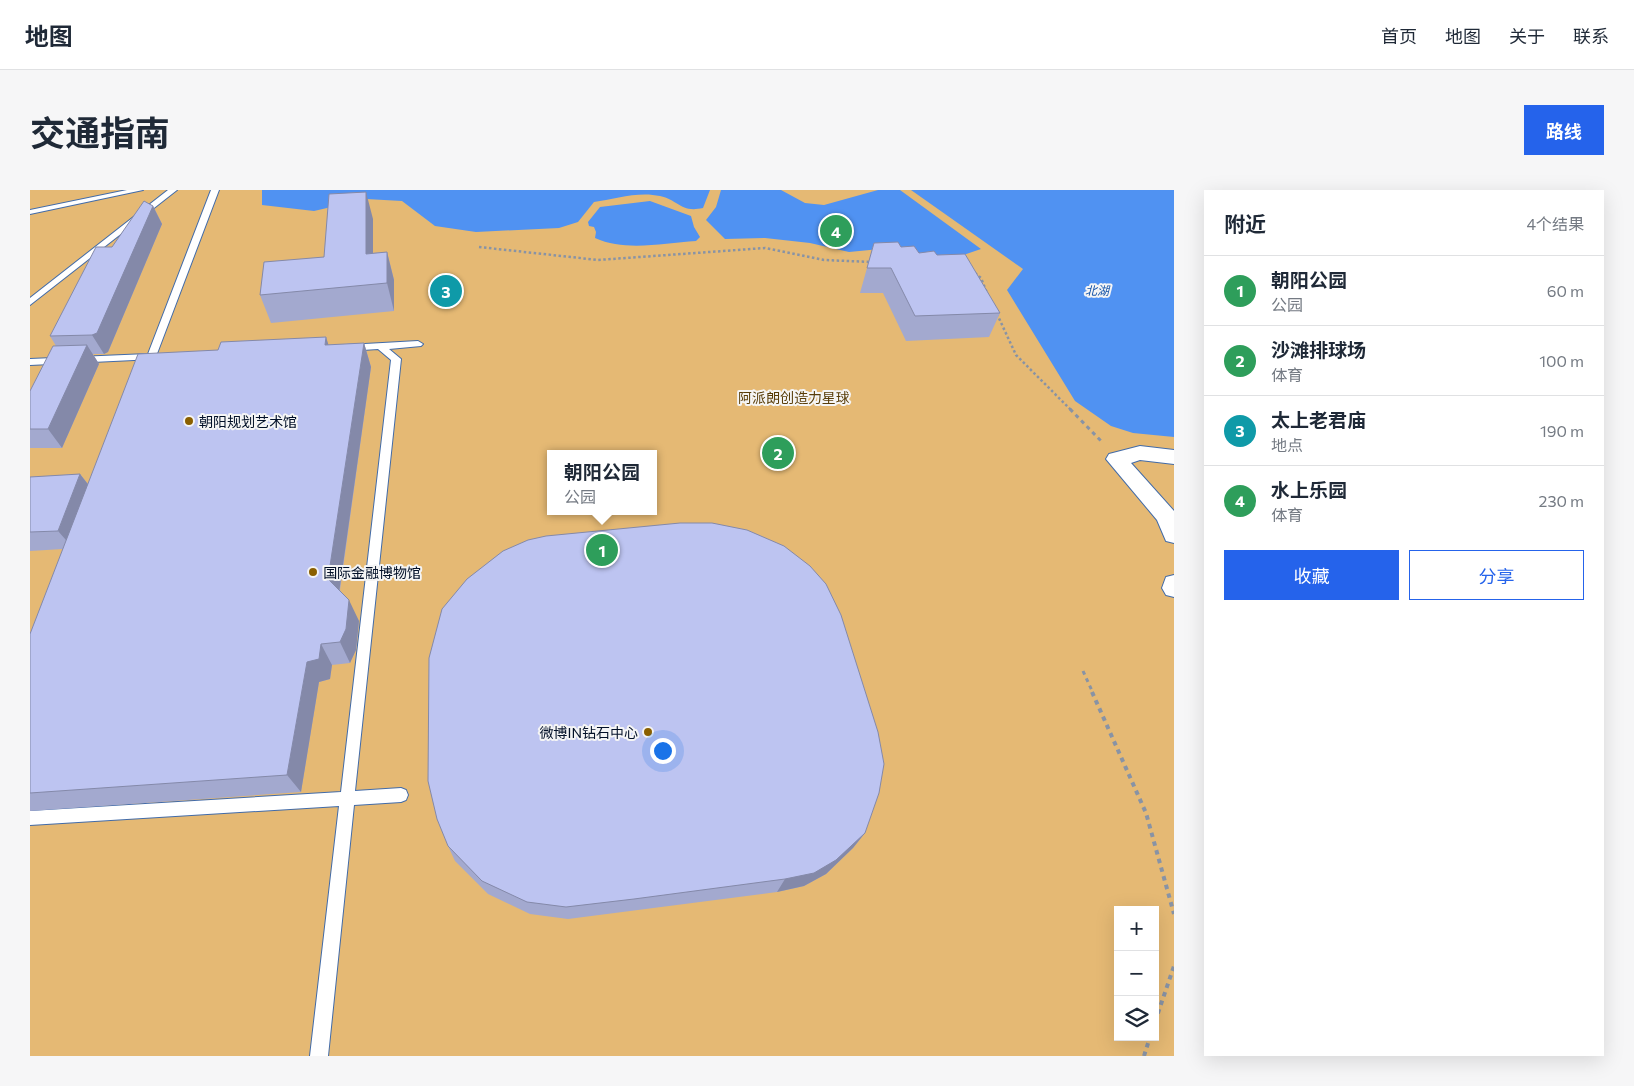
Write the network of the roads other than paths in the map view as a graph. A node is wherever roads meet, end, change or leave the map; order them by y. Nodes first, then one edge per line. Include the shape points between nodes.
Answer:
1 (138, 190) edge
2 (173, 190) edge
3 (215, 190) edge
4 (30, 212) edge
5 (30, 302) edge
6 (418, 344) dead end
7 (380, 346) junction
8 (331, 348) edge
9 (30, 362) edge
10 (1174, 457) edge
11 (1174, 535) edge
12 (1174, 584) edge
13 (1174, 588) edge
14 (401, 795) dead end
15 (347, 799) junction
16 (30, 818) edge
17 (319, 1056) edge

1 - 4 lane
2 - 5 lane
3 - 9 lane via 154,360
6 - 7 lane
7 - 8 lane
7 - 15 lane via 396,359
10 - 11 street via 1140,453 1116,459 1166,516
12 - 13 street
14 - 15 lane
15 - 16 lane
15 - 17 lane

